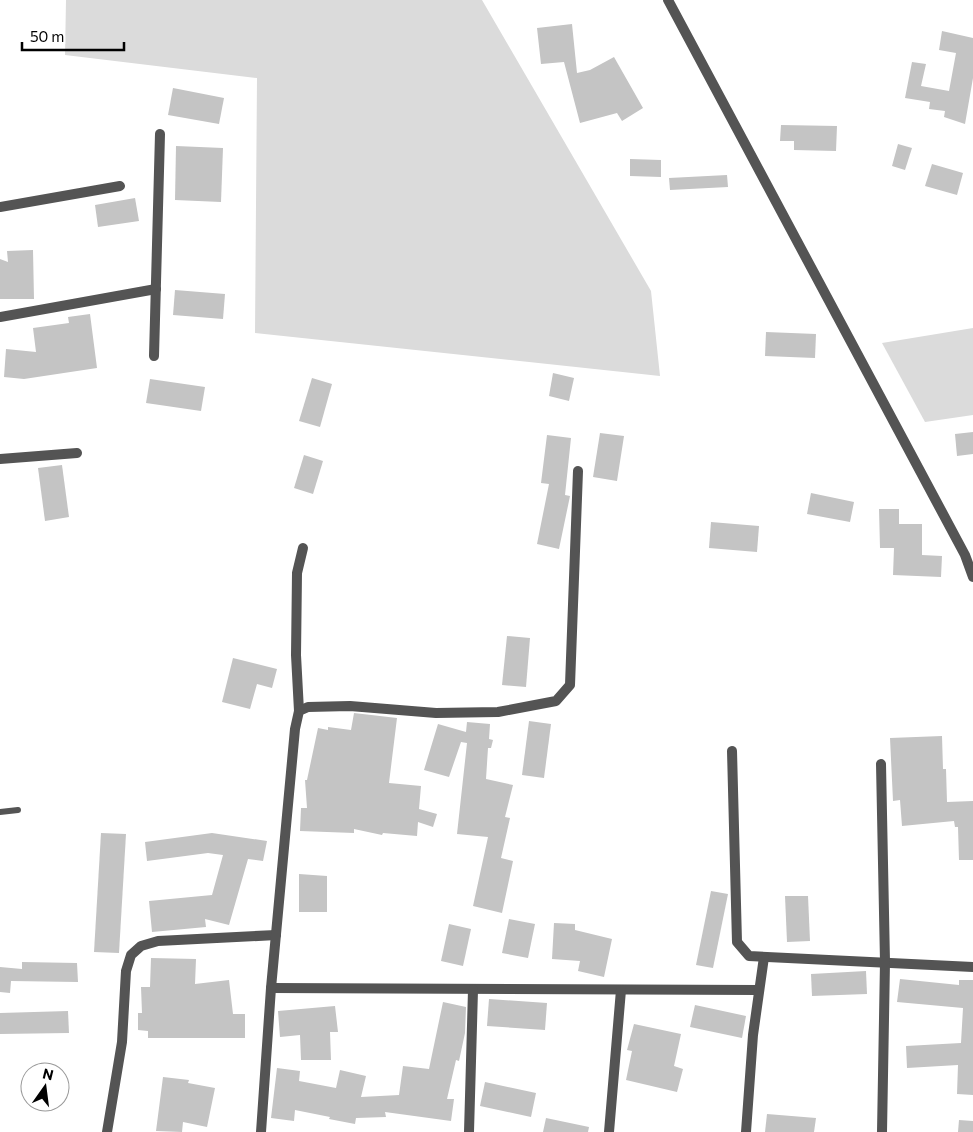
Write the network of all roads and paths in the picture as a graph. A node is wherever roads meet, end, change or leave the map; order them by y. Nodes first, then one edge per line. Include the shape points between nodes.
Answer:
1 (668, 0) edge
2 (160, 134) dead end
3 (120, 186) dead end
4 (0, 207) edge
5 (156, 288) junction
6 (0, 318) edge
7 (154, 356) dead end
8 (77, 453) dead end
9 (0, 460) edge
10 (578, 471) dead end
11 (303, 548) dead end
12 (973, 577) edge
13 (299, 711) junction
14 (732, 751) dead end
15 (881, 764) dead end
16 (18, 810) dead end
17 (0, 812) edge
18 (276, 935) junction
19 (764, 956) junction
20 (885, 962) junction
21 (973, 966) edge
22 (271, 988) junction
23 (473, 990) junction
24 (621, 990) junction
25 (759, 990) junction
26 (107, 1132) edge
27 (260, 1132) edge
28 (469, 1132) edge
29 (610, 1132) edge
30 (746, 1132) edge
31 (882, 1132) edge

1 - 12 street via 965,555
2 - 5 street
3 - 4 street
5 - 6 street
5 - 7 street
8 - 9 street
10 - 13 street via 570,686 556,701 498,712 436,712 350,706 308,707
11 - 13 street via 297,573
13 - 18 street
14 - 19 street via 737,942 749,956
15 - 20 street
16 - 17 lane
18 - 22 street
18 - 26 street via 158,941 141,946 131,955 126,971 122,1042
19 - 20 street
19 - 25 street
20 - 21 street
20 - 31 street
22 - 23 street
22 - 27 street
23 - 24 street
23 - 28 street
24 - 25 street
24 - 29 street
25 - 30 street

